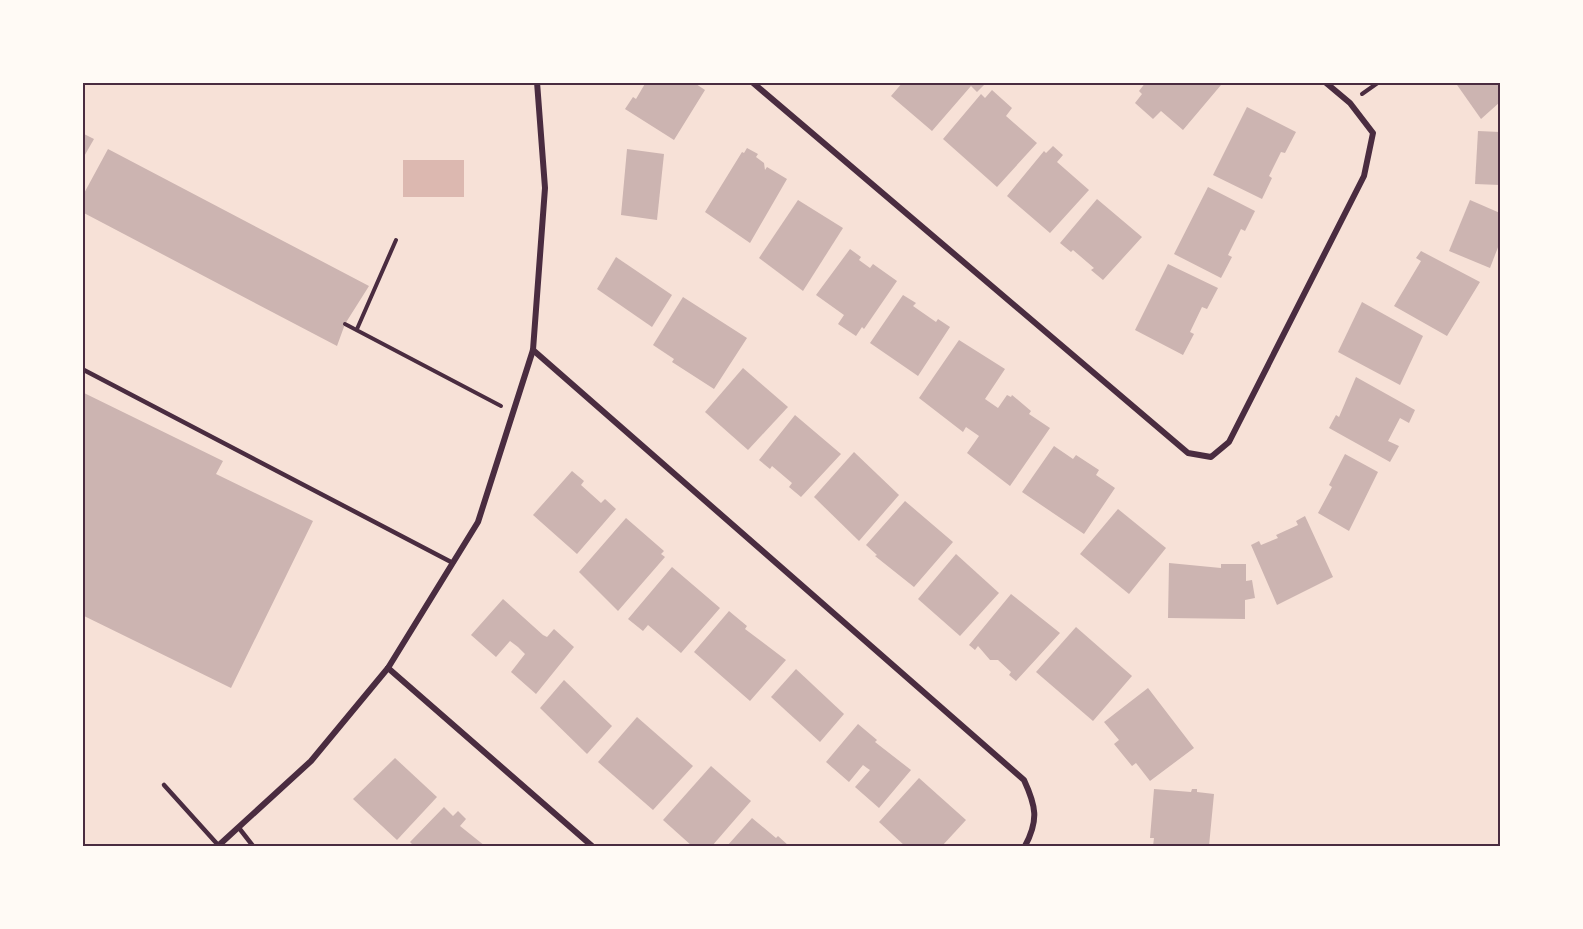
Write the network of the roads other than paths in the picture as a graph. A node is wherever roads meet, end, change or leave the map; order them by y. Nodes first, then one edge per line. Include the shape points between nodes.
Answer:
1 (537, 82) edge
2 (752, 82) edge
3 (1326, 82) edge
4 (533, 350) junction
5 (82, 369) edge
6 (453, 563) junction
7 (388, 668) junction
8 (165, 785) dead end
9 (239, 828) junction
10 (219, 846) edge
11 (253, 846) edge
12 (592, 846) edge
13 (1025, 846) edge

1 - 4 street via 545,188
2 - 3 street via 1188,453 1210,457 1229,441 1364,176 1373,133 1350,103
4 - 6 street via 478,522
4 - 13 street via 1024,780 1035,806 1033,832
5 - 6 lane
6 - 7 street
7 - 9 street via 311,761
7 - 12 street
8 - 10 lane
9 - 10 street
9 - 11 lane

